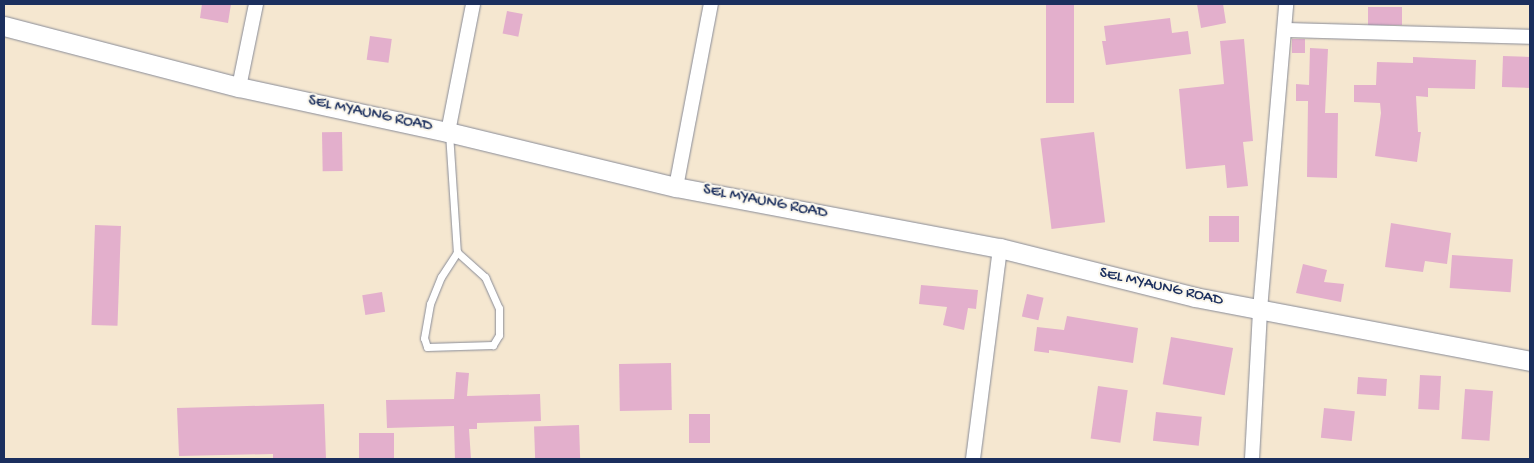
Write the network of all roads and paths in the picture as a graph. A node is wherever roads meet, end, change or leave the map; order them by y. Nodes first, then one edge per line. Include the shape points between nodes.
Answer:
1 (256, 4) edge
2 (473, 4) edge
3 (711, 4) edge
4 (1286, 4) edge
5 (4, 26) edge
6 (1286, 30) junction
7 (1530, 37) edge
8 (239, 86) junction
9 (448, 132) junction
10 (676, 186) junction
11 (1000, 248) junction
12 (457, 252) junction
13 (1260, 310) junction
14 (1530, 361) edge
15 (973, 459) edge
16 (1252, 459) edge

1 - 8 street
2 - 9 street
3 - 10 street
4 - 6 street
5 - 8 main road, SEL MYAUNG ROAD
6 - 7 street
6 - 13 street
8 - 9 main road, SEL MYAUNG ROAD
9 - 10 main road, SEL MYAUNG ROAD
9 - 12 lane
10 - 11 main road, SEL MYAUNG ROAD
11 - 13 main road, SEL MYAUNG ROAD
11 - 15 street
12 - 12 lane via 441,277 430,304 424,338 427,347 492,344 499,335 499,308 485,278
13 - 14 main road, SEL MYAUNG ROAD
13 - 16 street

